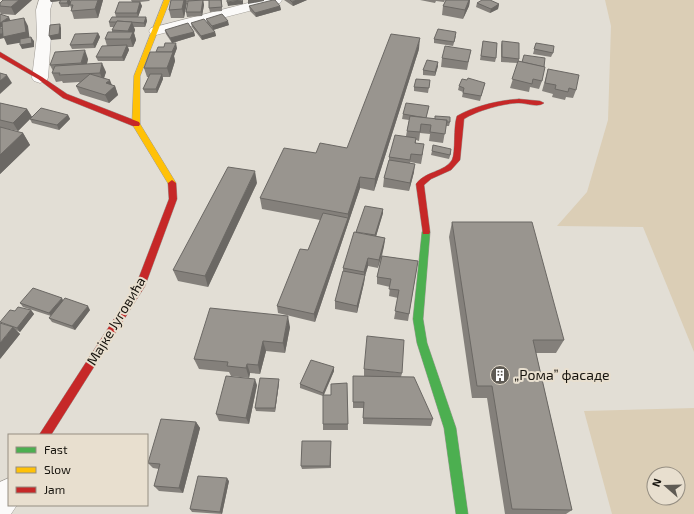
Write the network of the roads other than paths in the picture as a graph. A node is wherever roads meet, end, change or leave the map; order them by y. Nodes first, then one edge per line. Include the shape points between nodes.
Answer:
1 (46, 0) edge
2 (167, 0) edge
3 (275, 0) edge
4 (156, 31) junction
5 (0, 54) edge
6 (43, 59) junction
7 (19, 65) junction
8 (40, 78) junction
9 (540, 103) dead end
10 (136, 124) junction
11 (46, 434) edge
12 (8, 494) edge
13 (0, 506) edge
14 (462, 514) edge

1 - 6 street via 43,10
2 - 4 street
3 - 4 street
4 - 10 street via 137,76
5 - 7 street
6 - 7 street
6 - 8 street
7 - 8 street
8 - 10 street via 65,96
9 - 14 street via 507,101 464,114 460,118 454,164 424,179 420,184 426,228 419,325 422,343 450,428
10 - 11 street, Мајке Југовића via 170,178 174,199 140,286
12 - 13 street

